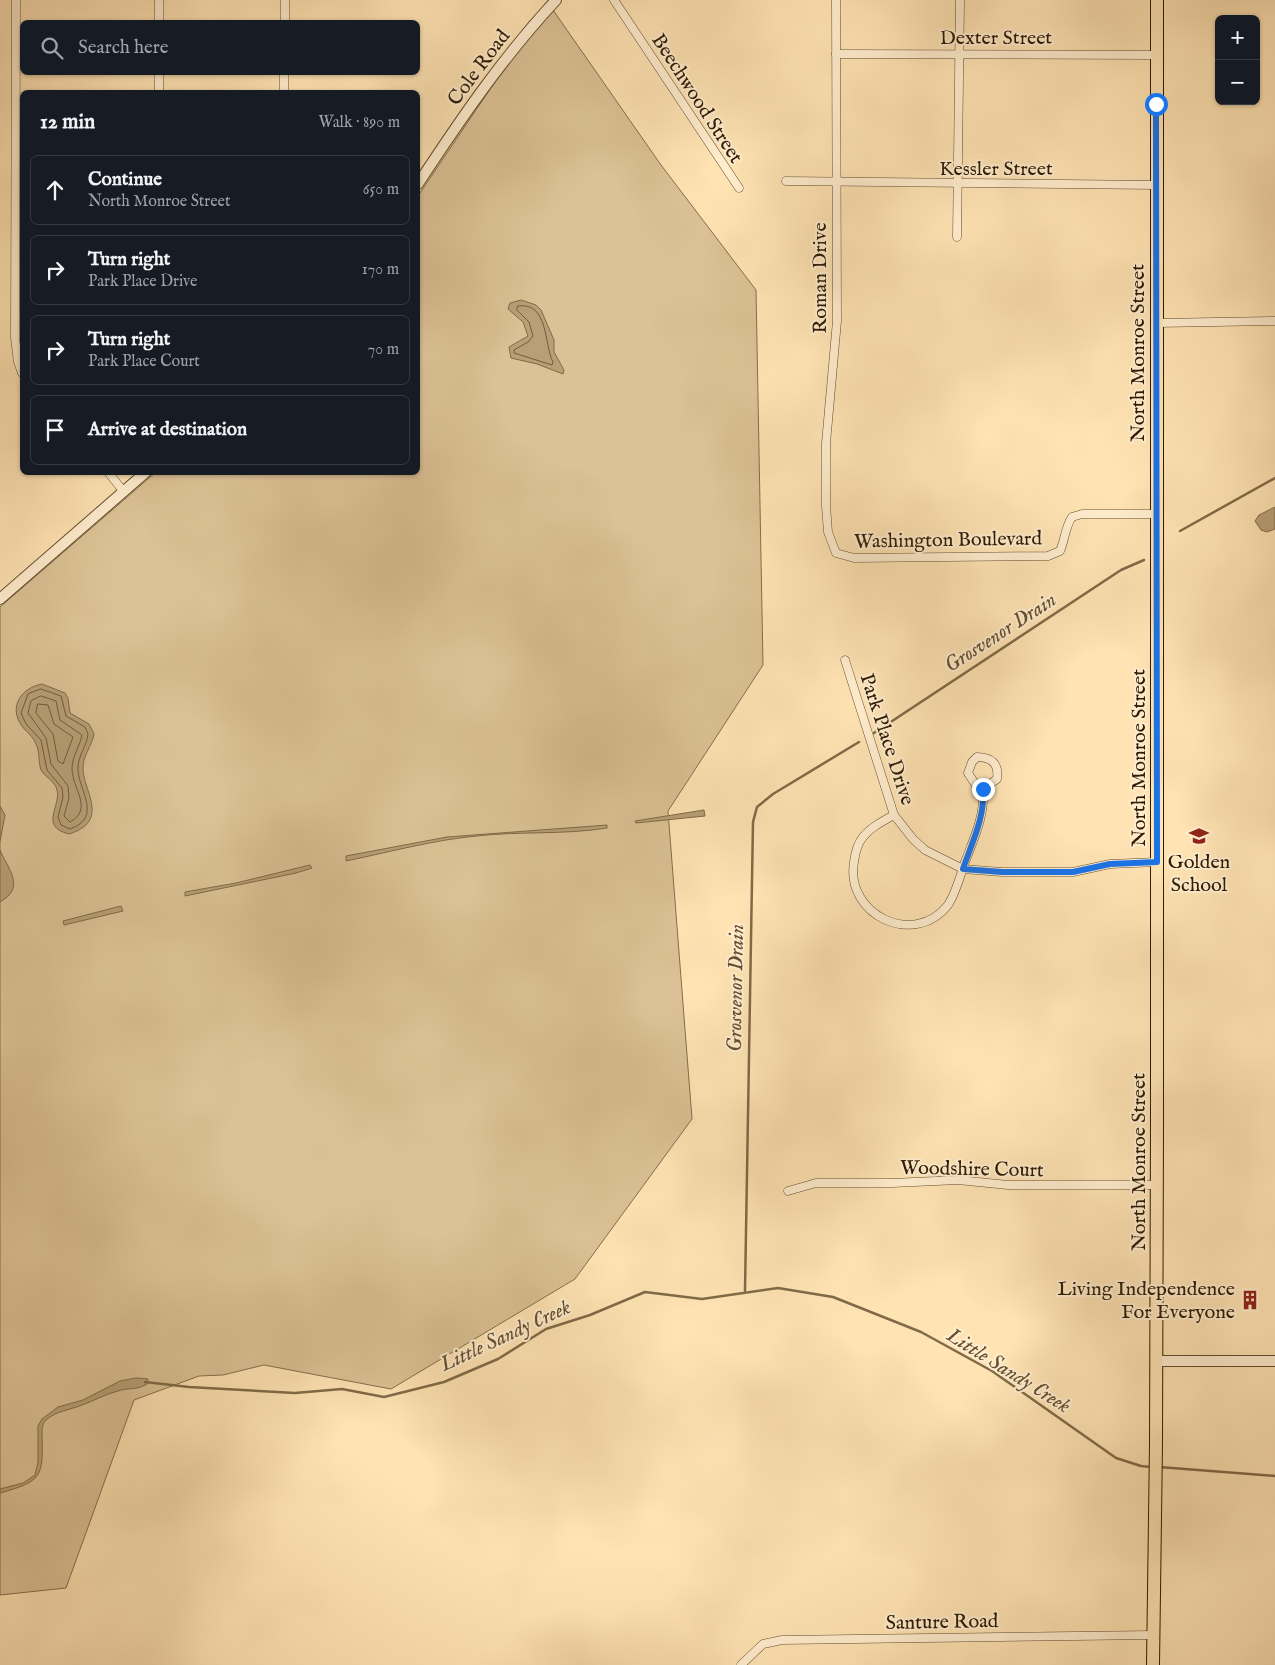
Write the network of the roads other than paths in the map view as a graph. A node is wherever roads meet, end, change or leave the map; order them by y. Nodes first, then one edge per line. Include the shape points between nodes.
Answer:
1 (16, 0) edge
2 (159, 0) edge
3 (285, 0) edge
4 (556, 0) edge
5 (614, 0) edge
6 (836, 0) edge
7 (960, 0) edge
8 (1157, 0) edge
9 (159, 20) edge
10 (285, 20) edge
11 (960, 53) junction
12 (836, 54) junction
13 (1156, 55) junction
14 (159, 75) edge
15 (284, 75) edge
16 (159, 90) edge
17 (284, 90) edge
18 (420, 181) edge
19 (786, 181) dead end
20 (835, 183) junction
21 (959, 184) junction
22 (1156, 185) junction
23 (738, 188) dead end
24 (957, 237) dead end
25 (1275, 321) edge
26 (1157, 323) junction
27 (20, 368) edge
28 (110, 475) edge
29 (143, 475) edge
30 (124, 492) junction
31 (1156, 514) junction
32 (836, 553) joint
33 (0, 599) edge
34 (845, 660) dead end
35 (983, 789) junction
36 (894, 814) junction
37 (1157, 862) junction
38 (963, 869) junction
39 (1157, 1186) junction
40 (788, 1191) dead end
41 (1157, 1361) junction
42 (1275, 1361) edge
43 (1153, 1635) junction
44 (741, 1665) edge
45 (1152, 1665) edge

1 - 27 street via 15,338
2 - 9 street
3 - 10 street
4 - 18 street, Cole Road via 517,43
5 - 23 street, Beechwood Street
6 - 12 street, Roman Drive
7 - 11 street
8 - 13 main road, North Monroe Street
11 - 12 street, Dexter Street
11 - 13 street, Dexter Street
11 - 21 street
12 - 20 street, Roman Drive
13 - 22 main road, North Monroe Street
14 - 16 street
15 - 17 street
19 - 20 street, Kessler Street
20 - 21 street, Kessler Street
20 - 32 street, Roman Drive via 837,321 826,443 826,506 828,532
21 - 22 street, Kessler Street
21 - 24 street
22 - 26 main road, North Monroe Street
25 - 26 street
26 - 31 main road, North Monroe Street
28 - 30 street
29 - 30 street
30 - 33 street
31 - 32 street, Washington Boulevard via 1082,514 1072,517 1060,552 1048,556 854,558
31 - 37 main road, North Monroe Street
34 - 36 street, Park Place Drive
35 - 35 street via 976,787 968,773 972,762 984,757 990,758 998,771 997,779
35 - 38 street via 984,806
36 - 38 street, Park Place Drive via 913,840 925,850
36 - 38 street via 862,838 855,854 852,872 856,891 871,912 893,923 905,924 930,918 948,904
37 - 38 street, Park Place Drive via 1110,864 1073,872
37 - 39 main road, North Monroe Street
39 - 40 street, Woodshire Court via 1008,1185 958,1180 816,1183
39 - 41 main road, North Monroe Street
41 - 42 street
41 - 43 main road, North Monroe Street
43 - 44 street, Santure Road via 782,1640 763,1644
43 - 45 main road, North Monroe Street

